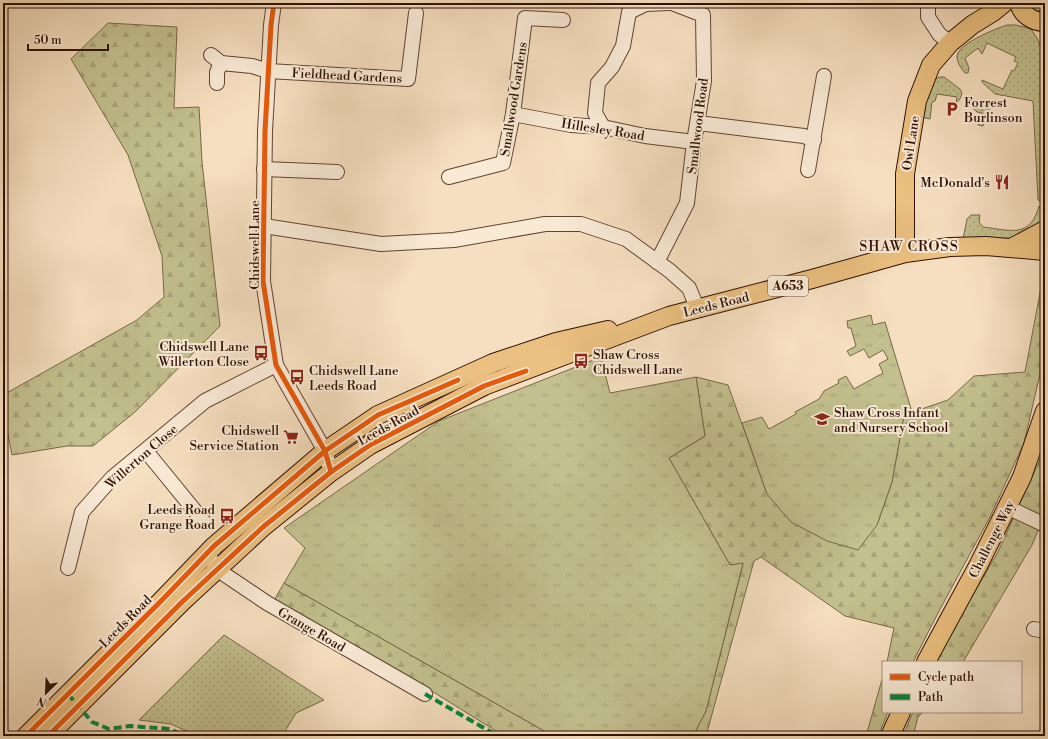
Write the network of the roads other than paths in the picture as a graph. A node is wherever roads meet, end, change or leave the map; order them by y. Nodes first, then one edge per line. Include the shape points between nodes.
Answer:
1 (274, 3) edge
2 (669, 3) edge
3 (672, 3) edge
4 (928, 3) edge
5 (998, 8) edge
6 (1022, 9) edge
7 (416, 13) dead end
8 (564, 20) dead end
9 (1045, 24) edge
10 (950, 43) junction
11 (268, 71) junction
12 (824, 76) dead end
13 (217, 83) dead end
14 (513, 114) junction
15 (698, 122) junction
16 (602, 127) junction
17 (814, 140) junction
18 (694, 142) junction
19 (264, 169) junction
20 (808, 170) dead end
21 (337, 172) dead end
22 (449, 177) dead end
23 (905, 224) junction
24 (264, 226) junction
25 (1045, 230) edge
26 (1011, 248) junction
27 (1045, 251) edge
28 (905, 253) junction
29 (877, 260) junction
30 (657, 262) junction
31 (698, 310) junction
32 (669, 316) junction
33 (276, 365) junction
34 (1045, 411) edge
35 (325, 450) junction
36 (146, 451) junction
37 (332, 472) junction
38 (1007, 507) junction
39 (204, 522) dead end
40 (1045, 525) edge
41 (206, 554) junction
42 (68, 568) dead end
43 (218, 570) junction
44 (927, 661) edge
45 (425, 694) dead end
46 (901, 713) edge
47 (26, 736) edge
48 (48, 736) edge
49 (890, 736) edge

1 - 11 street, Chidswell Lane via 270,25
2 - 16 street via 646,4 629,12 623,46 612,67 598,84 595,113
3 - 15 street, Smallwood Road via 703,15 704,81
4 - 10 street via 928,17 938,34
5 - 6 main road, Owl Lane
5 - 10 main road, Owl Lane
6 - 9 main road via 1035,21
7 - 11 street, Fieldhead Gardens via 408,79
8 - 14 street, Smallwood Gardens via 525,18
10 - 23 main road, Owl Lane via 931,65 917,101 905,174
11 - 13 street via 216,59
11 - 19 street, Chidswell Lane
12 - 17 street
14 - 16 street, Hillesley Road via 571,125
14 - 22 street, Smallwood Gardens via 504,163
15 - 17 street via 804,136
15 - 18 street, Smallwood Road
16 - 18 street, Hillesley Road
17 - 20 street
18 - 30 street, Smallwood Road via 687,203
19 - 21 street
19 - 24 street, Chidswell Lane
23 - 28 main road, Owl Lane
23 - 29 main road via 893,247
24 - 30 street, Chidswell Lane via 381,244 454,240 545,224 580,224 626,239
24 - 33 street, Chidswell Lane via 262,280
25 - 26 main road
26 - 27 main road, Leeds Road / A653
26 - 28 main road, Leeds Road / A653 via 956,247
28 - 29 main road, Leeds Road / A653
29 - 31 main road, Leeds Road / A653
30 - 31 street, Chidswell Lane via 689,288
31 - 32 main road, Leeds Road / A653
32 - 35 main road, Leeds Road / A653 via 556,342 493,363 378,415
32 - 37 main road, Leeds Road / A653 via 484,386 370,445
33 - 35 street, Chidswell Lane
33 - 36 street, Willerton Close via 205,401
34 - 38 main road, Challenge Way via 1022,477
35 - 37 street, Chidswell Lane
35 - 41 main road, Leeds Road / A653
36 - 39 street
36 - 42 street, Willerton Close via 112,478 82,512
37 - 43 main road, Leeds Road / A653 via 263,527
38 - 40 street
38 - 44 main road, Challenge Way
41 - 43 street, Grange Road
41 - 47 main road, Leeds Road / A653
43 - 45 street, Grange Road via 267,603
43 - 48 main road, Leeds Road / A653 via 182,602
46 - 49 main road

